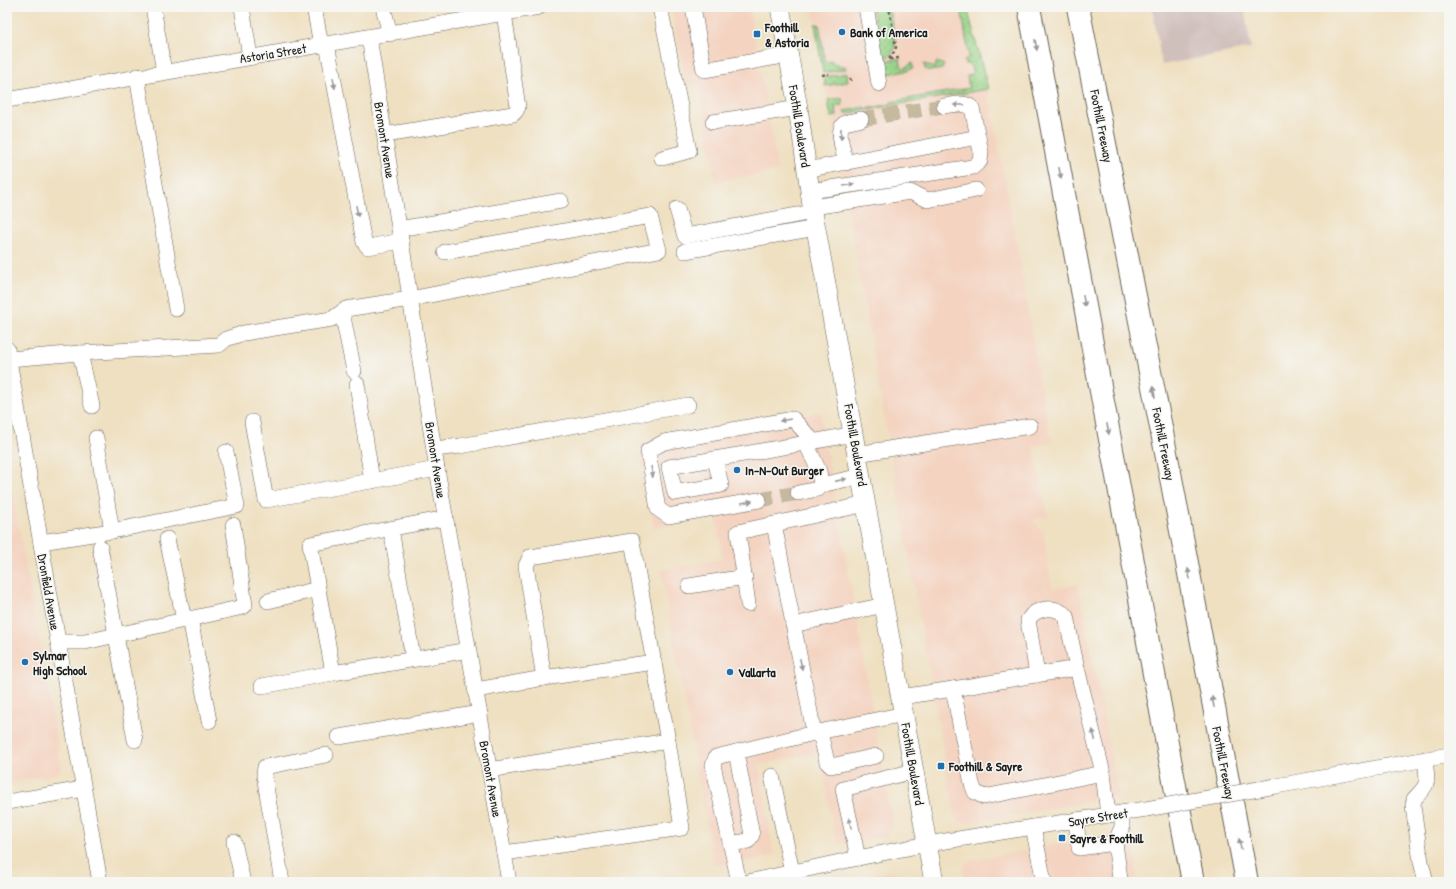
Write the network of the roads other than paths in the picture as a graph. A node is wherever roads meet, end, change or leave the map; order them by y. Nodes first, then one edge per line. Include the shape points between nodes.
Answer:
1 (153, 7) edge
2 (242, 7) edge
3 (314, 7) edge
4 (383, 7) edge
5 (539, 7) edge
6 (660, 7) edge
7 (693, 7) edge
8 (780, 7) edge
9 (866, 7) edge
10 (1029, 7) edge
11 (1078, 7) edge
12 (504, 13) junction
13 (390, 34) junction
14 (369, 37) junction
15 (324, 45) junction
16 (788, 55) junction
17 (250, 57) junction
18 (164, 72) junction
19 (137, 76) junction
20 (879, 84) dead end
21 (7, 100) edge
22 (944, 106) tunnel mouth
23 (798, 108) junction
24 (861, 120) tunnel mouth
25 (713, 122) dead end
26 (385, 135) junction
27 (978, 137) junction
28 (662, 158) dead end
29 (846, 163) junction
30 (806, 170) junction
31 (976, 190) dead end
32 (561, 202) dead end
33 (677, 209) dead end
34 (813, 210) junction
35 (400, 235) junction
36 (685, 251) dead end
37 (445, 252) dead end
38 (410, 299) junction
39 (176, 309) dead end
40 (342, 312) junction
41 (80, 353) junction
42 (8, 354) edge
43 (688, 404) dead end
44 (92, 406) dead end
45 (252, 422) dead end
46 (1030, 426) dead end
47 (854, 434) junction
48 (96, 438) dead end
49 (664, 442) junction
50 (810, 442) junction
51 (434, 449) junction
52 (226, 452) dead end
53 (857, 454) junction
54 (715, 459) junction
55 (669, 467) junction
56 (437, 469) junction
57 (861, 476) junction
58 (372, 481) junction
59 (821, 485) junction
60 (798, 493) tunnel mouth
61 (759, 500) tunnel mouth
62 (866, 504) junction
63 (446, 518) junction
64 (774, 524) junction
65 (233, 525) dead end
66 (391, 529) junction
67 (112, 531) junction
68 (167, 538) dead end
69 (41, 542) junction
70 (100, 547) dead end
71 (744, 577) junction
72 (689, 586) dead end
73 (318, 590) junction
74 (268, 601) dead end
75 (748, 604) dead end
76 (884, 605) junction
77 (187, 619) junction
78 (793, 625) junction
79 (117, 636) junction
80 (58, 642) junction
81 (469, 650) junction
82 (413, 659) junction
83 (654, 662) junction
84 (1076, 668) junction
85 (334, 673) junction
86 (1038, 675) junction
87 (544, 678) junction
88 (262, 686) dead end
89 (953, 689) junction
90 (476, 690) junction
91 (902, 706) junction
92 (480, 714) junction
93 (209, 721) dead end
94 (817, 733) junction
95 (339, 737) dead end
96 (134, 740) dead end
97 (668, 741) junction
98 (736, 752) junction
99 (326, 755) dead end
100 (1449, 755) edge
101 (876, 756) dead end
102 (1425, 759) junction
103 (489, 770) junction
104 (914, 771) junction
105 (1103, 773) junction
106 (772, 776) dead end
107 (83, 789) junction
108 (7, 802) edge
109 (1115, 814) junction
110 (1076, 820) junction
111 (1033, 827) junction
112 (234, 842) dead end
113 (1115, 843) junction
114 (730, 844) junction
115 (927, 844) junction
116 (504, 853) junction
117 (858, 858) junction
118 (792, 872) junction
119 (1120, 879) dead end
120 (100, 882) edge
121 (243, 882) edge
122 (282, 882) edge
123 (509, 882) edge
124 (739, 882) edge
125 (748, 882) edge
126 (934, 882) edge
127 (1044, 882) edge
128 (1193, 882) edge
129 (1247, 882) edge
130 (1426, 882) edge

1 - 18 street
2 - 17 street
3 - 15 street
4 - 13 street
5 - 12 street, Astoria Street
6 - 28 street via 688,151
7 - 16 street via 704,70
8 - 16 main road, Foothill Boulevard
9 - 20 street
10 -> 128 highway
129 -> 11 highway, Foothill Freeway
12 - 13 street, Astoria Street
12 - 26 street via 518,107 516,111 513,114
13 - 14 street, Astoria Street
14 - 15 street, Astoria Street
14 - 26 street, Bromont Avenue
15 - 17 street, Astoria Street
15 -> 35 street via 364,242 368,247
16 - 23 main road, Foothill Boulevard
17 - 18 street, Astoria Street
18 - 19 street, Astoria Street
19 - 21 street, Astoria Street
19 - 39 street
27 -> 22 street via 972,108 969,105
23 - 25 street
23 - 30 main road, Foothill Boulevard
24 -> 29 street via 846,123 841,128
26 - 35 street, Bromont Avenue
27 - 29 street
34 -> 27 street via 973,167 980,161
29 - 30 street
30 - 34 main road, Foothill Boulevard
31 - 34 street via 928,200 910,192
32 - 35 street
33 - 34 street via 684,236
34 - 36 street
34 - 47 main road, Foothill Boulevard
35 - 38 street, Bromont Avenue
37 - 38 street via 650,216 659,250
38 - 40 street via 346,309
38 - 51 street, Bromont Avenue
40 - 41 street via 332,319 244,334 226,339 219,345
40 - 58 street
41 - 42 street
41 - 44 street
42 - 69 street, Dronfield Avenue
43 - 51 street
45 - 58 street via 266,500
46 - 53 street
47 - 50 street
47 - 53 main road, Foothill Boulevard
48 - 67 street
50 -> 49 street via 793,419
49 - 55 street
49 -> 61 street via 648,451 658,509 668,516
50 - 54 street
50 - 59 street
51 - 56 street, Bromont Avenue
52 - 67 street via 237,506
53 - 57 main road, Foothill Boulevard
54 - 55 street
54 - 55 street via 721,485 675,493
56 - 58 street
56 - 63 street, Bromont Avenue
59 -> 57 street
57 - 62 main road, Foothill Boulevard
59 - 60 street via 818,489
62 - 64 street
62 - 76 main road, Foothill Boulevard
63 - 66 street
63 - 81 street, Bromont Avenue
64 - 71 street via 738,532
64 - 78 street
65 - 77 street via 245,605
66 - 73 street via 310,544
66 - 82 street
67 - 69 street
68 - 77 street
69 - 80 street, Dronfield Avenue
70 - 79 street
71 - 72 street
71 - 75 street
73 - 74 street
73 - 85 street
76 - 78 street
76 - 91 main road, Foothill Boulevard
77 - 79 street
77 - 93 street
78 -> 94 street
79 - 80 street via 85,642
79 - 96 street
80 - 107 street, Dronfield Avenue
81 - 82 street
81 - 90 street, Bromont Avenue
82 - 85 street
83 - 87 street
83 - 87 street via 632,541 530,557 526,566
83 - 97 street
84 - 86 street
84 - 86 street via 1066,616 1055,608 1037,611 1028,620
105 -> 84 street
85 - 88 street
86 - 89 street
87 - 90 street
89 - 91 street
89 - 105 street via 975,792 984,797
90 - 92 street, Bromont Avenue
91 - 94 street
91 - 104 main road, Foothill Boulevard
92 - 95 street
92 - 103 street, Bromont Avenue
94 - 98 street
94 - 101 street via 827,762 831,766
97 - 103 street
97 - 116 street via 682,828
98 - 114 street via 716,757 713,765
98 - 114 street via 752,836 748,841
99 - 122 street via 265,767 264,775
100 - 102 street, Sayre Street
102 - 109 street, Sayre Street, bridge
102 - 130 street via 1427,783 1425,789 1414,799 1413,806
103 - 116 street, Bromont Avenue
104 - 115 main road, Foothill Boulevard
117 -> 104 street via 843,789
105 - 109 street
106 - 118 street
107 - 108 street
107 - 120 street, Dronfield Avenue
109 - 110 street, Sayre Street
109 - 113 street via 1122,827
110 - 111 street, Sayre Street
110 - 113 street via 1079,848
111 - 115 street, Sayre Street
111 - 127 street
112 - 121 street
113 - 119 street
114 - 124 street
115 - 117 street, Sayre Street
115 - 126 main road, Foothill Boulevard
116 - 123 street, Bromont Avenue
117 - 118 street, Sayre Street
118 - 125 street, Sayre Street

